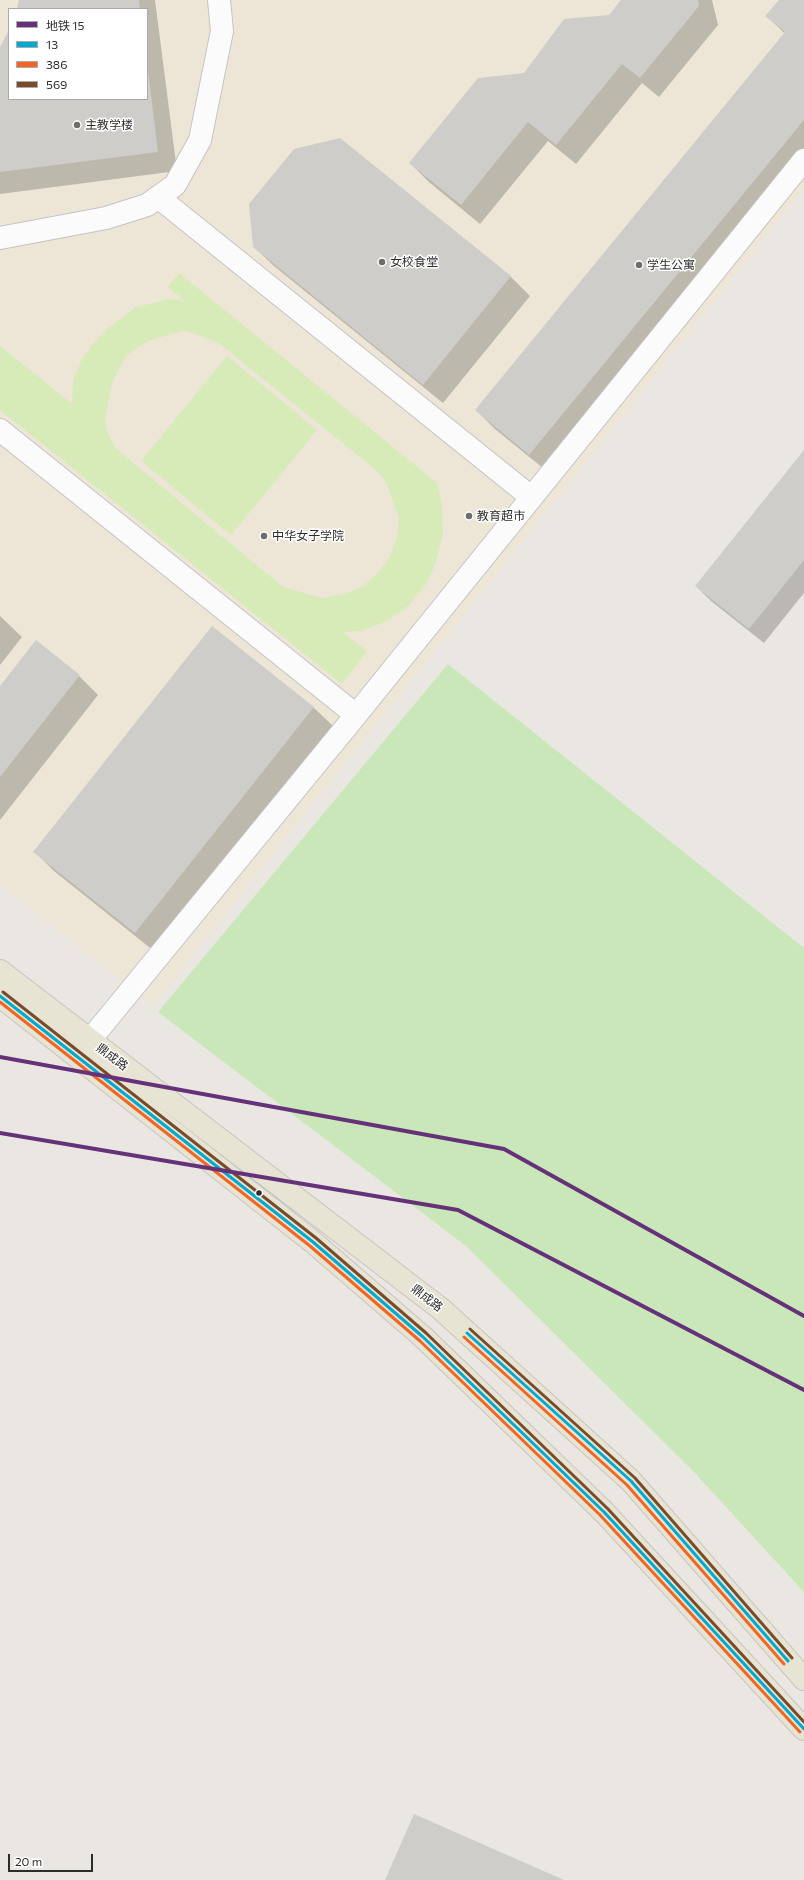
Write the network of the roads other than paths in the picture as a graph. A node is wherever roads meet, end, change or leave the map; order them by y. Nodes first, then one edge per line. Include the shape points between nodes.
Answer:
1 (219, 0) edge
2 (804, 160) edge
3 (158, 197) junction
4 (0, 238) edge
5 (0, 430) edge
6 (532, 497) junction
7 (356, 715) junction
8 (0, 971) edge
9 (0, 996) edge
10 (90, 1040) junction
11 (804, 1679) edge
12 (804, 1729) edge

1 - 3 lane via 222,31 200,140 175,185
2 - 6 lane
3 - 4 lane via 147,205 106,218
3 - 6 lane
5 - 7 lane
6 - 7 lane
7 - 10 lane
8 - 10 main road, 鼎成路
9 - 12 main road, 鼎成路 via 314,1242 423,1337 604,1512
10 - 11 main road, 鼎成路 via 441,1309 631,1481

